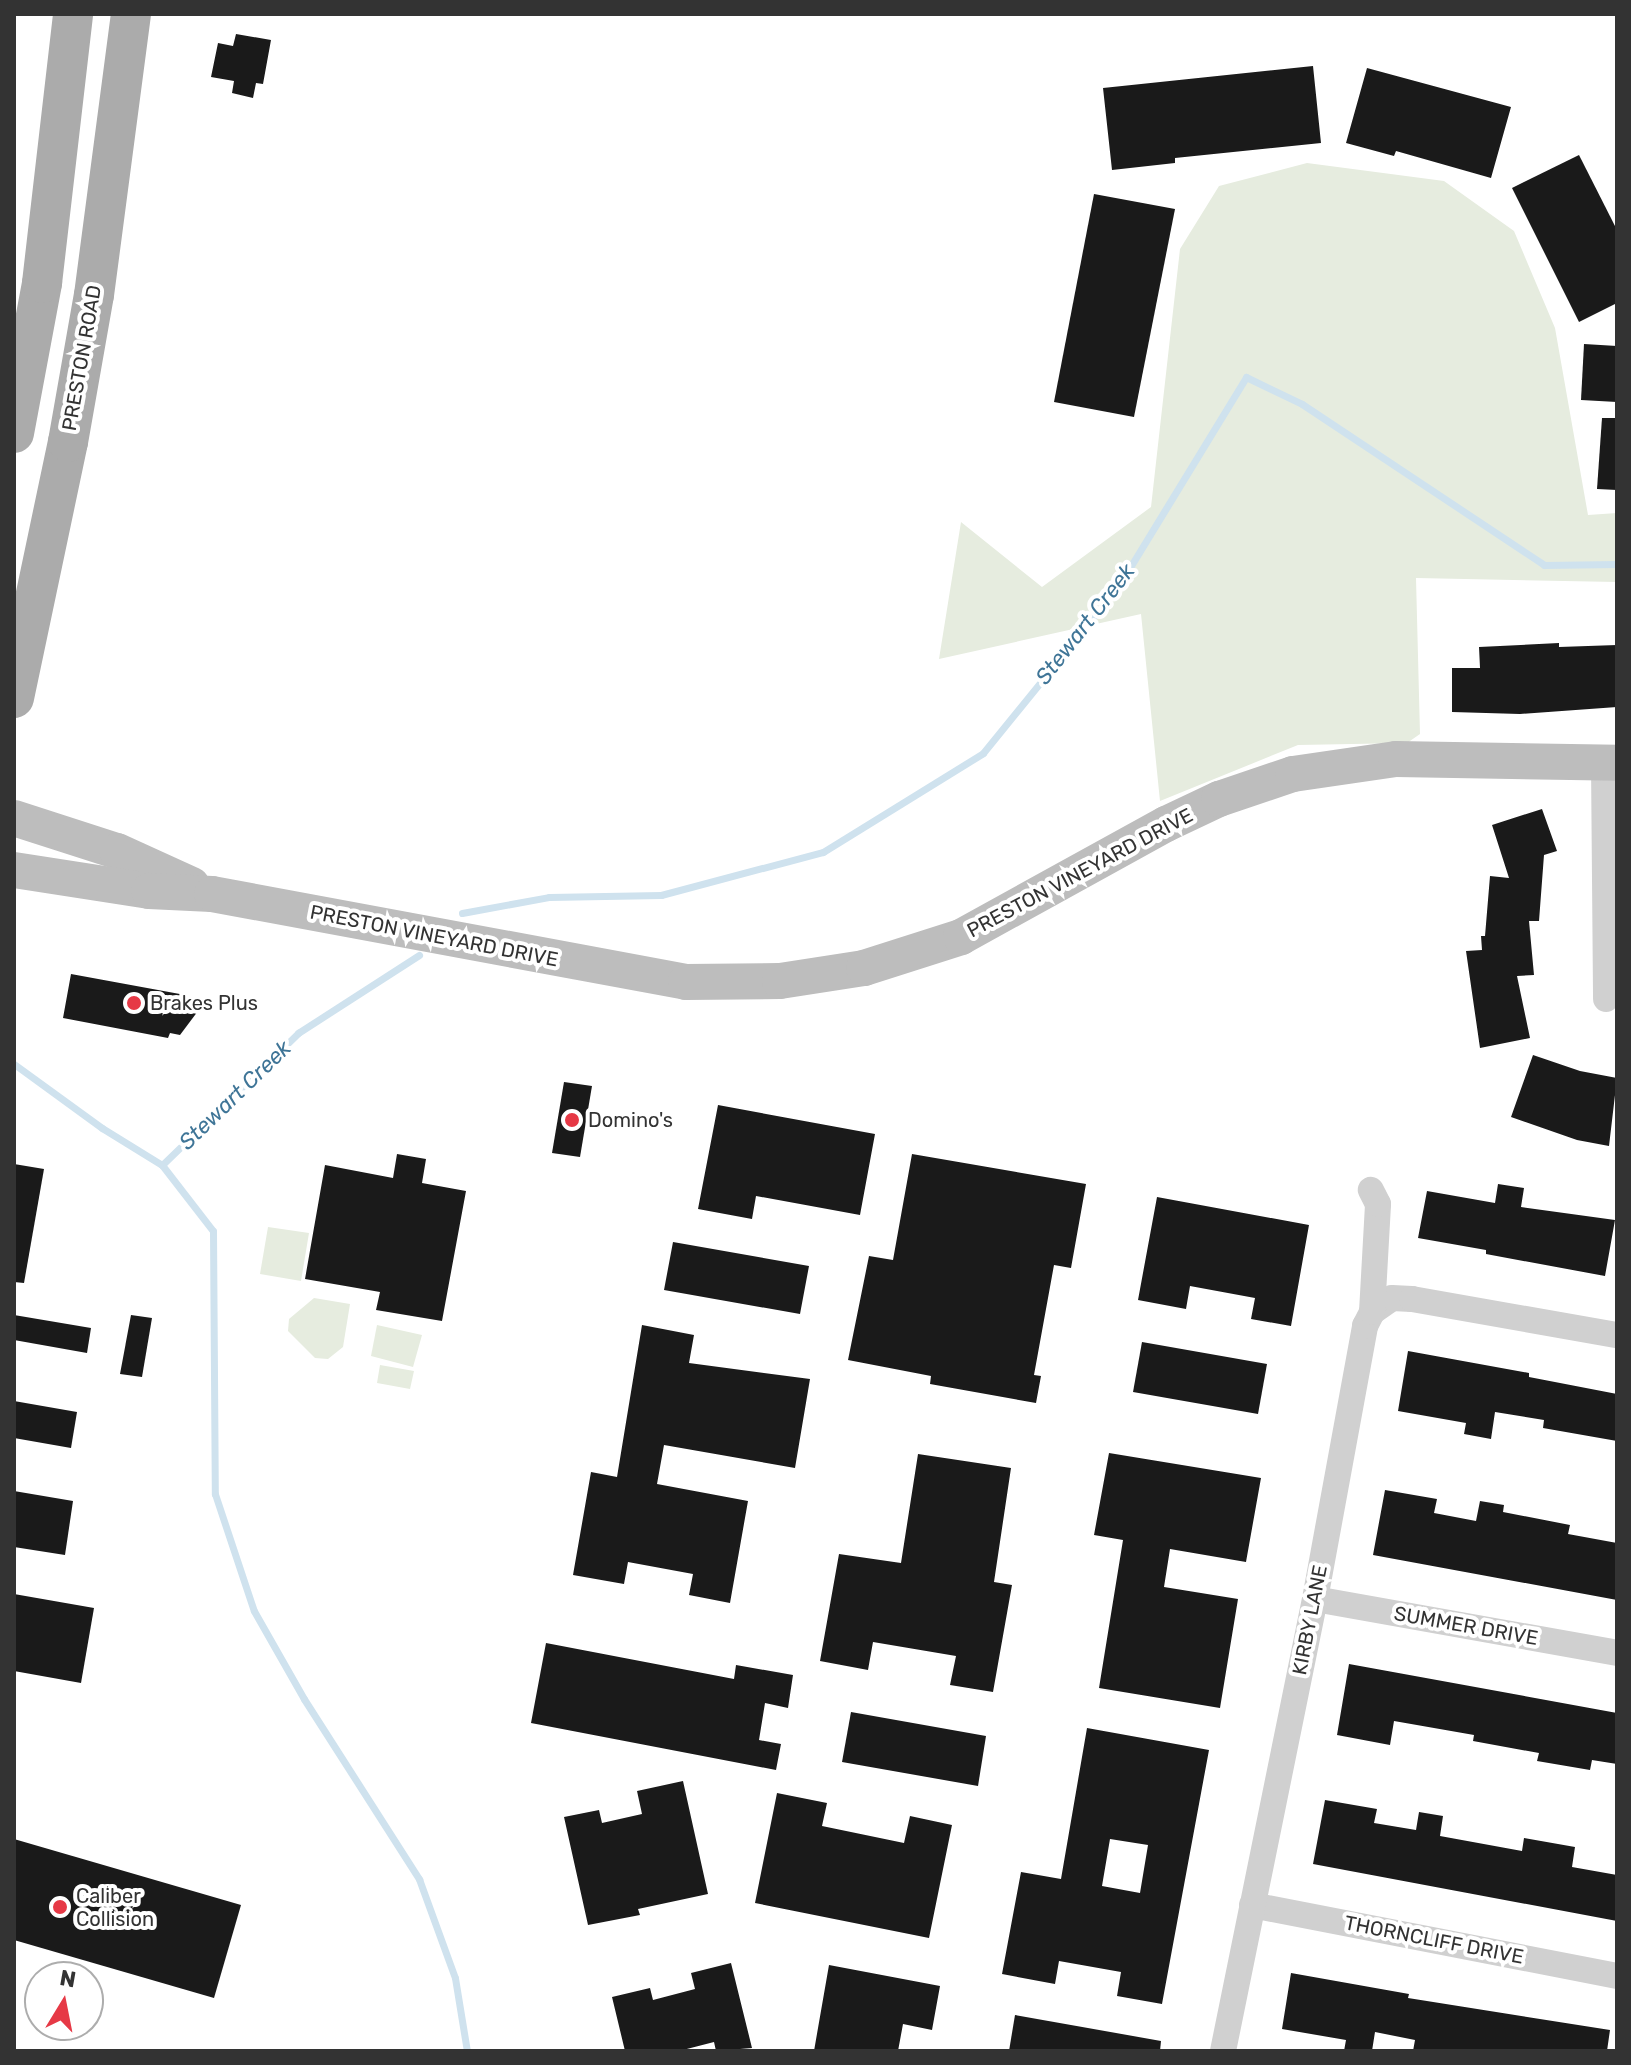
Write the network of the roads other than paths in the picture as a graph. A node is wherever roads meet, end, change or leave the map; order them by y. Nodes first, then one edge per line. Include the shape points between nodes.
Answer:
1 (73, 14) edge
2 (131, 14) edge
3 (61, 118) junction
4 (116, 123) junction
5 (56, 158) junction
6 (111, 163) junction
7 (14, 433) edge
8 (14, 698) edge
9 (1610, 764) edge
10 (14, 818) edge
11 (14, 870) edge
12 (212, 894) junction
13 (1606, 999) dead end
14 (1371, 1190) dead end
15 (1372, 1312) junction
16 (1617, 1335) edge
17 (1315, 1599) junction
18 (1617, 1653) edge
19 (1252, 1905) junction
20 (1617, 1976) edge
21 (1223, 2051) edge

1 - 3 main road
2 - 4 main road, PRESTON ROAD
3 - 4 main road
3 - 5 main road
4 - 6 main road, PRESTON ROAD
5 - 6 main road
5 - 7 main road via 42,283
6 - 8 main road, PRESTON ROAD via 68,442
9 - 12 street, PRESTON VINEYARD DRIVE via 1396,759 1293,774 1166,824 961,937 864,968 780,981 686,982
9 - 13 street
10 - 12 street, PRESTON VINEYARD DRIVE via 117,851
11 - 12 street, PRESTON VINEYARD DRIVE via 149,891
14 - 15 street, KIRBY LANE via 1378,1204
15 - 16 street via 1392,1298 1412,1299
15 - 17 street, KIRBY LANE via 1365,1326
17 - 18 street, SUMMER DRIVE
17 - 19 street, KIRBY LANE
19 - 20 street, THORNCLIFF DRIVE
19 - 21 street, KIRBY LANE

